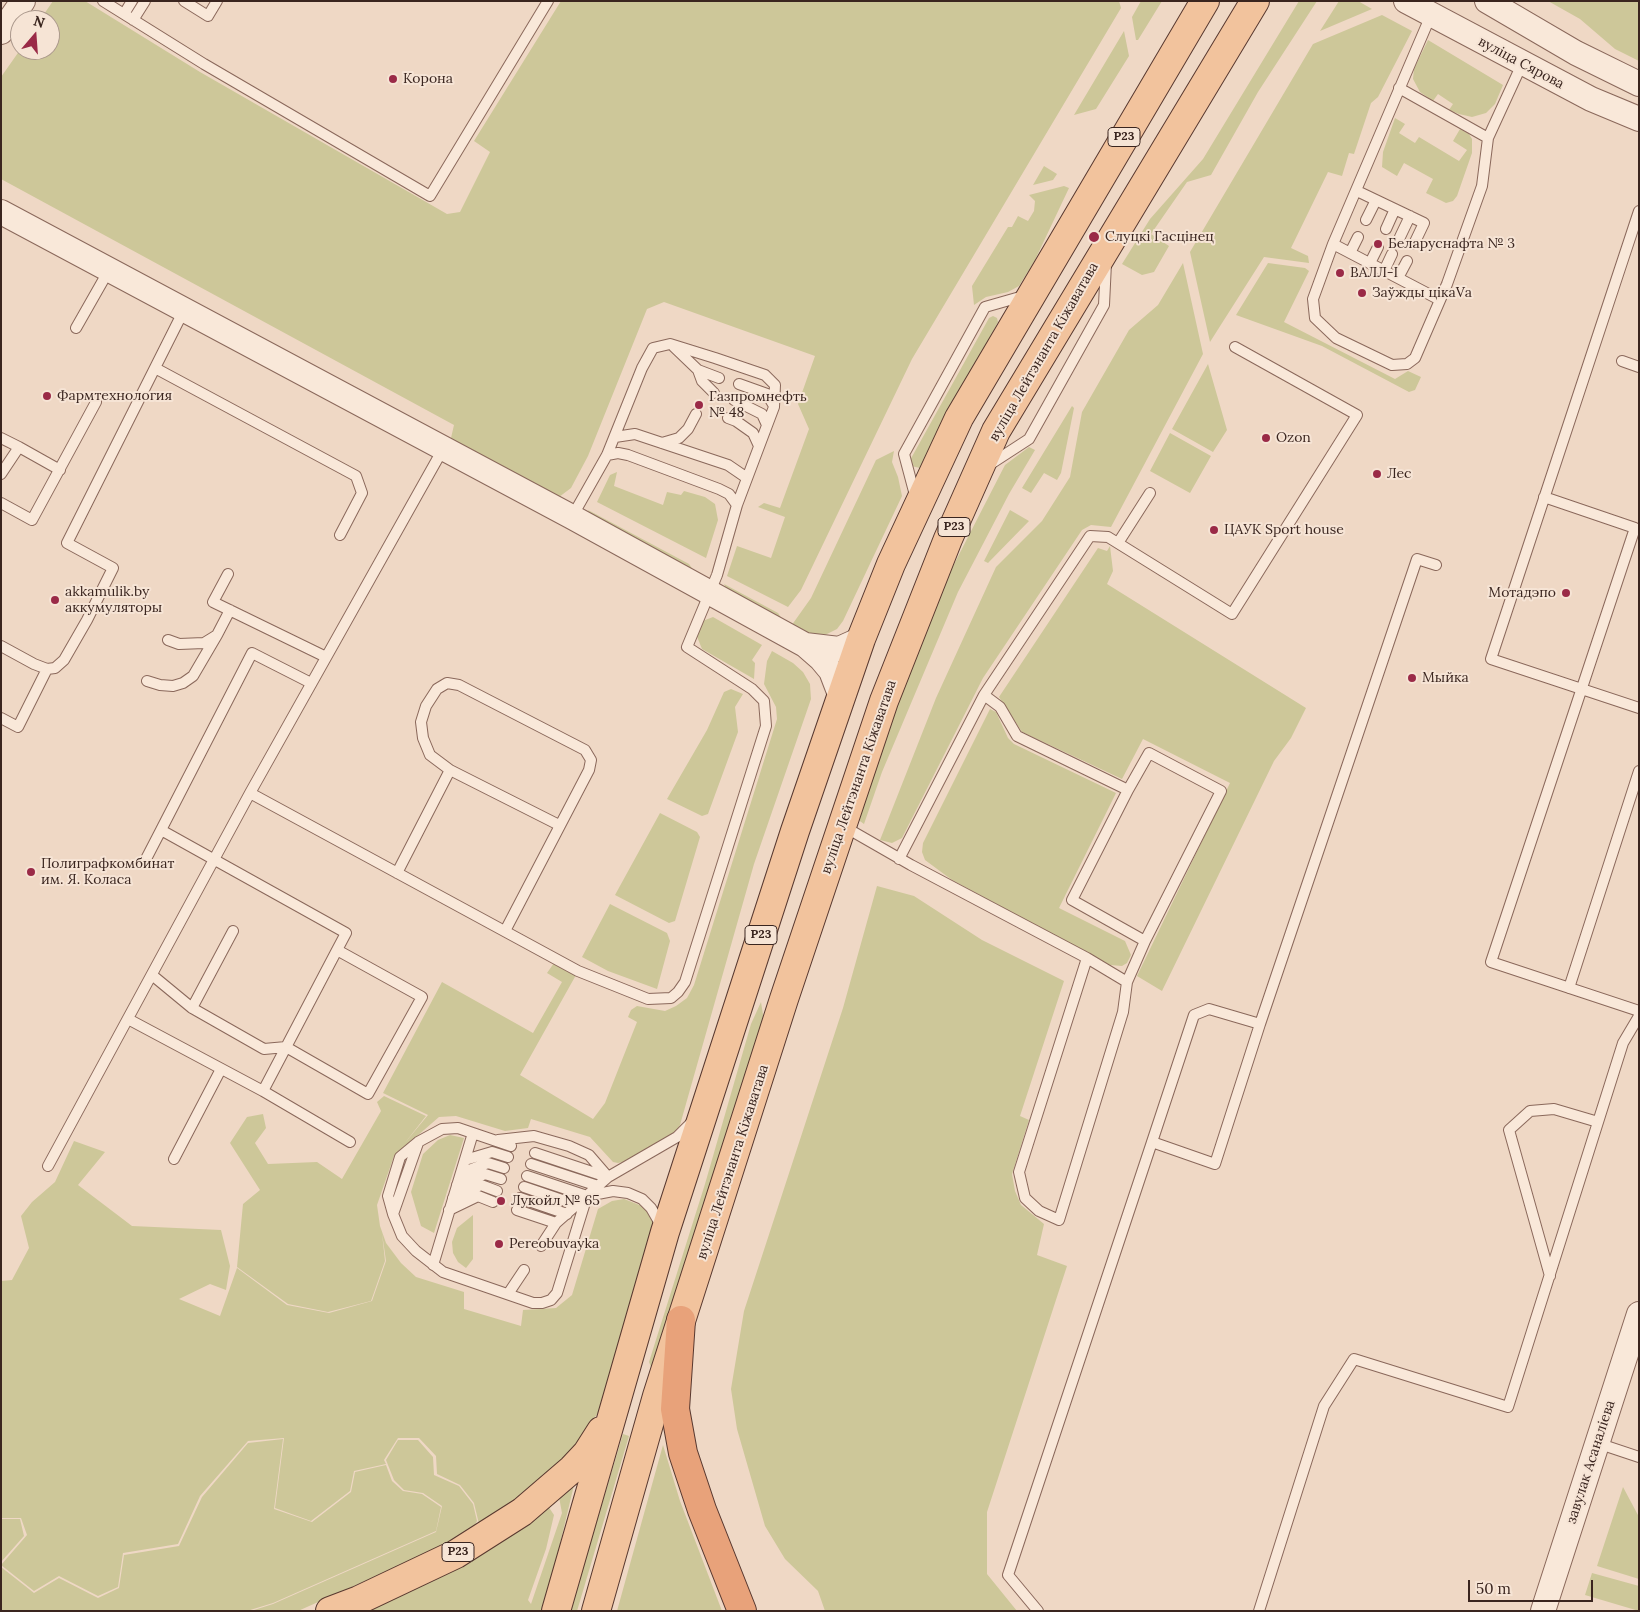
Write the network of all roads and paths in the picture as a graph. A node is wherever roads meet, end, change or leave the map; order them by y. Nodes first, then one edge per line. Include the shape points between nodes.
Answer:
1 (4, 1) edge
2 (23, 1) edge
3 (103, 1) edge
4 (132, 1) edge
5 (145, 1) edge
6 (184, 1) edge
7 (217, 1) edge
8 (548, 1) edge
9 (1205, 1) edge
10 (1255, 1) edge
11 (1406, 1) edge
12 (1487, 1) edge
13 (1, 6) edge
14 (124, 14) junction
15 (1431, 15) junction
16 (133, 20) junction
17 (1, 32) edge
18 (1522, 64) junction
19 (1639, 84) edge
20 (1399, 88) junction
21 (1639, 119) edge
22 (1488, 138) junction
23 (1356, 191) junction
24 (1376, 200) junction
25 (1395, 209) junction
26 (1639, 211) edge
27 (1, 212) edge
28 (1410, 216) junction
29 (1366, 220) dead end
30 (1386, 230) dead end
31 (1358, 236) dead end
32 (1400, 236) dead end
33 (1333, 244) junction
34 (1414, 244) dead end
35 (1378, 247) dead end
36 (1350, 253) junction
37 (1392, 254) dead end
38 (1407, 261) dead end
39 (1370, 263) junction
40 (109, 269) junction
41 (1384, 271) junction
42 (1398, 278) junction
43 (1440, 300) junction
44 (184, 309) junction
45 (76, 328) dead end
46 (670, 344) junction
47 (1235, 347) dead end
48 (1622, 361) dead end
49 (1639, 367) edge
50 (155, 368) junction
51 (698, 370) junction
52 (719, 378) dead end
53 (739, 384) dead end
54 (714, 393) dead end
55 (734, 400) dead end
56 (96, 402) dead end
57 (774, 407) junction
58 (696, 414) dead end
59 (728, 418) dead end
60 (767, 425) junction
61 (616, 436) junction
62 (1, 438) edge
63 (662, 443) junction
64 (759, 446) junction
65 (19, 447) junction
66 (443, 449) junction
67 (607, 455) junction
68 (60, 470) junction
69 (1, 474) edge
70 (746, 478) junction
71 (1150, 493) dead end
72 (1544, 497) junction
73 (1, 503) edge
74 (737, 505) junction
75 (572, 517) junction
76 (1637, 529) edge
77 (340, 535) dead end
78 (1118, 543) junction
79 (1436, 565) dead end
80 (228, 574) dead end
81 (709, 593) junction
82 (230, 610) junction
83 (217, 635) junction
84 (861, 639) junction
85 (168, 640) dead end
86 (805, 645) junction
87 (1, 646) edge
88 (326, 657) junction
89 (47, 669) junction
90 (147, 681) dead end
91 (310, 683) junction
92 (1582, 689) junction
93 (984, 695) junction
94 (842, 697) junction
95 (1639, 708) edge
96 (1, 718) edge
97 (450, 770) junction
98 (1639, 771) edge
99 (1128, 790) junction
100 (250, 793) junction
101 (560, 825) junction
102 (842, 825) junction
103 (161, 830) junction
104 (146, 858) dead end
105 (215, 859) junction
106 (899, 859) junction
107 (397, 873) junction
108 (233, 930) dead end
109 (505, 931) junction
110 (1145, 941) junction
111 (337, 950) junction
112 (1087, 958) junction
113 (152, 975) junction
114 (1127, 982) junction
115 (1568, 988) junction
116 (192, 1008) junction
117 (1639, 1011) edge
118 (1639, 1016) edge
119 (128, 1019) junction
120 (1260, 1024) junction
121 (286, 1047) junction
122 (222, 1068) junction
123 (263, 1091) junction
124 (705, 1109) junction
125 (1598, 1122) junction
126 (473, 1133) junction
127 (495, 1140) junction
128 (350, 1142) dead end
129 (1152, 1142) junction
130 (511, 1146) dead end
131 (535, 1153) dead end
132 (508, 1157) dead end
133 (174, 1160) dead end
134 (465, 1160) junction
135 (531, 1164) dead end
136 (48, 1166) dead end
137 (504, 1168) dead end
138 (460, 1173) junction
139 (527, 1176) dead end
140 (608, 1177) junction
141 (501, 1179) dead end
142 (457, 1185) junction
143 (598, 1186) junction
144 (524, 1187) dead end
145 (497, 1191) dead end
146 (588, 1196) junction
147 (453, 1198) junction
148 (520, 1198) dead end
149 (493, 1202) dead end
150 (577, 1205) junction
151 (449, 1210) junction
152 (517, 1210) dead end
153 (567, 1214) junction
154 (556, 1223) junction
155 (665, 1232) junction
156 (541, 1246) dead end
157 (433, 1265) junction
158 (524, 1270) dead end
159 (1550, 1276) junction
160 (508, 1294) junction
161 (1639, 1314) edge
162 (681, 1320) junction
163 (624, 1372) junction
164 (657, 1396) junction
165 (611, 1422) junction
166 (645, 1440) junction
167 (1597, 1443) junction
168 (1639, 1457) edge
169 (330, 1611) edge
170 (556, 1611) edge
171 (596, 1611) edge
172 (742, 1611) edge
173 (1038, 1611) edge
174 (1259, 1611) edge
175 (1543, 1611) edge

1 - 13 street
2 - 17 street
3 - 14 lane
4 - 14 lane
5 - 16 lane
6 - 7 lane via 208,16
8 - 16 lane via 430,196
9 - 84 main road, Р23 via 959,418 891,564
10 - 102 main road, вуліца Лейтэнанта Кіжаватава / Р23 via 996,431 911,631
11 - 15 street, вуліца Сярова
12 - 19 street via 1576,53
14 - 16 lane
15 - 18 street, вуліца Сярова
15 - 20 lane
18 - 21 street, вуліца Сярова
18 - 22 lane
20 - 22 lane
20 - 23 lane
22 - 43 lane via 1482,186
23 - 24 lane
23 - 33 lane
24 - 25 lane
24 - 29 lane
25 - 28 lane
25 - 30 lane
26 - 72 lane
27 - 40 street
28 - 32 lane
28 - 34 lane via 1424,223
31 - 36 lane
33 - 36 lane
33 - 43 lane via 1313,299 1315,318 1336,338 1392,365 1407,364 1415,358
35 - 39 lane
36 - 39 lane
37 - 41 lane
38 - 42 lane
39 - 41 lane
40 - 44 street
40 - 45 lane
41 - 42 lane
42 - 43 lane
44 - 50 lane
44 - 66 street
46 - 51 lane
46 - 57 lane via 765,375 775,386
46 - 61 lane via 653,348
47 - 78 lane via 1356,415 1232,614
48 - 49 lane
50 - 77 lane via 356,476 362,493
50 - 89 lane via 67,543 113,568 64,660 55,668
51 - 52 lane
51 - 54 lane via 702,381
53 - 57 lane via 767,394
55 - 60 lane via 762,414
56 - 68 lane
57 - 60 lane
58 - 63 lane via 679,438
59 - 64 lane via 753,433
60 - 64 lane
61 - 63 lane via 634,434
61 - 67 lane
62 - 65 lane
63 - 70 lane via 728,465
64 - 70 lane
65 - 68 lane
65 - 69 lane
66 - 75 street
66 - 88 lane
67 - 74 lane via 618,453 628,456 719,489 729,494
67 - 75 lane
68 - 73 lane via 32,520
70 - 74 lane
71 - 78 lane
72 - 76 lane
72 - 92 lane via 1491,660
74 - 81 lane
75 - 81 street
76 - 92 lane
78 - 93 lane via 1108,537 1090,536
79 - 120 lane via 1417,559
80 - 82 lane via 214,602
81 - 86 street
81 - 109 lane via 687,647 752,689 764,701 766,726 685,982 671,998 648,999 578,971
82 - 83 lane
82 - 88 lane
83 - 85 lane via 204,643 192,645
83 - 90 lane via 193,676 183,683 166,686
84 - 86 street via 839,649
84 - 94 main road, Р23
86 - 94 street via 831,671
87 - 89 lane
88 - 91 lane
89 - 96 lane via 18,727
91 - 100 lane
91 - 103 lane via 252,653
92 - 95 lane
92 - 115 lane via 1491,962
93 - 99 lane via 1000,707 1017,736
93 - 106 lane
94 - 124 main road, Р23
97 - 101 lane
97 - 101 lane via 430,755 421,722 437,688 448,683 459,685 585,750 590,760 589,770
97 - 107 lane
98 - 115 lane
99 - 110 lane via 1072,900
99 - 110 lane via 1149,753 1221,791
100 - 105 lane
100 - 107 lane
101 - 109 lane
102 - 106 lane
102 - 162 main road, вуліца Лейтэнанта Кіжаватава / Р23
103 - 104 lane
103 - 105 lane
105 - 111 lane via 346,933
105 - 113 lane
106 - 112 lane
107 - 109 lane
108 - 116 lane
110 - 114 lane
111 - 121 lane
111 - 121 lane via 422,996 368,1094
112 - 114 lane
112 - 114 lane via 1019,1172 1025,1198 1038,1211 1059,1220 1123,1012
113 - 116 lane
113 - 119 lane
115 - 117 lane
116 - 121 lane via 264,1049
118 - 125 lane via 1623,1043
119 - 122 lane
119 - 136 lane
120 - 129 lane via 1209,1009 1194,1015
120 - 129 lane via 1215,1164
121 - 123 lane
122 - 123 lane
122 - 133 lane
123 - 128 lane
124 - 140 lane via 677,1137
124 - 155 main road, Р23
125 - 159 lane
125 - 159 lane via 1554,1109 1530,1111 1508,1130
126 - 127 lane
126 - 134 lane
126 - 157 lane via 458,1128 442,1129 418,1142 400,1157 388,1196 402,1236
127 - 130 lane
127 - 140 lane via 534,1136 569,1146 589,1154
129 - 173 lane via 1008,1575
131 - 140 lane
132 - 134 lane via 492,1152
134 - 138 lane
135 - 143 lane
137 - 138 lane via 488,1163
138 - 142 lane
139 - 146 lane
140 - 143 lane
141 - 142 lane via 485,1174
142 - 147 lane
143 - 146 lane
144 - 150 lane
145 - 147 lane via 481,1185
146 - 150 lane
146 - 155 lane via 613,1191 642,1199
146 - 160 lane via 557,1293 542,1303
147 - 151 lane
148 - 153 lane
149 - 151 lane via 478,1196
150 - 153 lane
151 - 157 lane
152 - 154 lane
153 - 154 lane
154 - 156 lane
155 - 163 main road, Р23
157 - 160 lane via 443,1272
158 - 160 lane
159 - 174 lane via 1508,1407 1354,1359 1324,1406
161 - 167 street, завулак Асаналіева
162 - 164 main road, вуліца Лейтэнанта Кіжаватава / Р23
162 - 172 highway, Р23 via 675,1409 684,1453 702,1510
163 - 164 main road via 642,1394
163 - 165 main road, Р23
163 - 169 main road, Р23 via 601,1430 587,1453 522,1512 456,1554
164 - 166 main road, вуліца Лейтэнанта Кіжаватава / Р23
165 - 166 main road via 624,1422
165 - 170 main road, Р23
166 - 171 main road, вуліца Лейтэнанта Кіжаватава / Р23
167 - 168 lane
167 - 175 street, завулак Асаналіева

